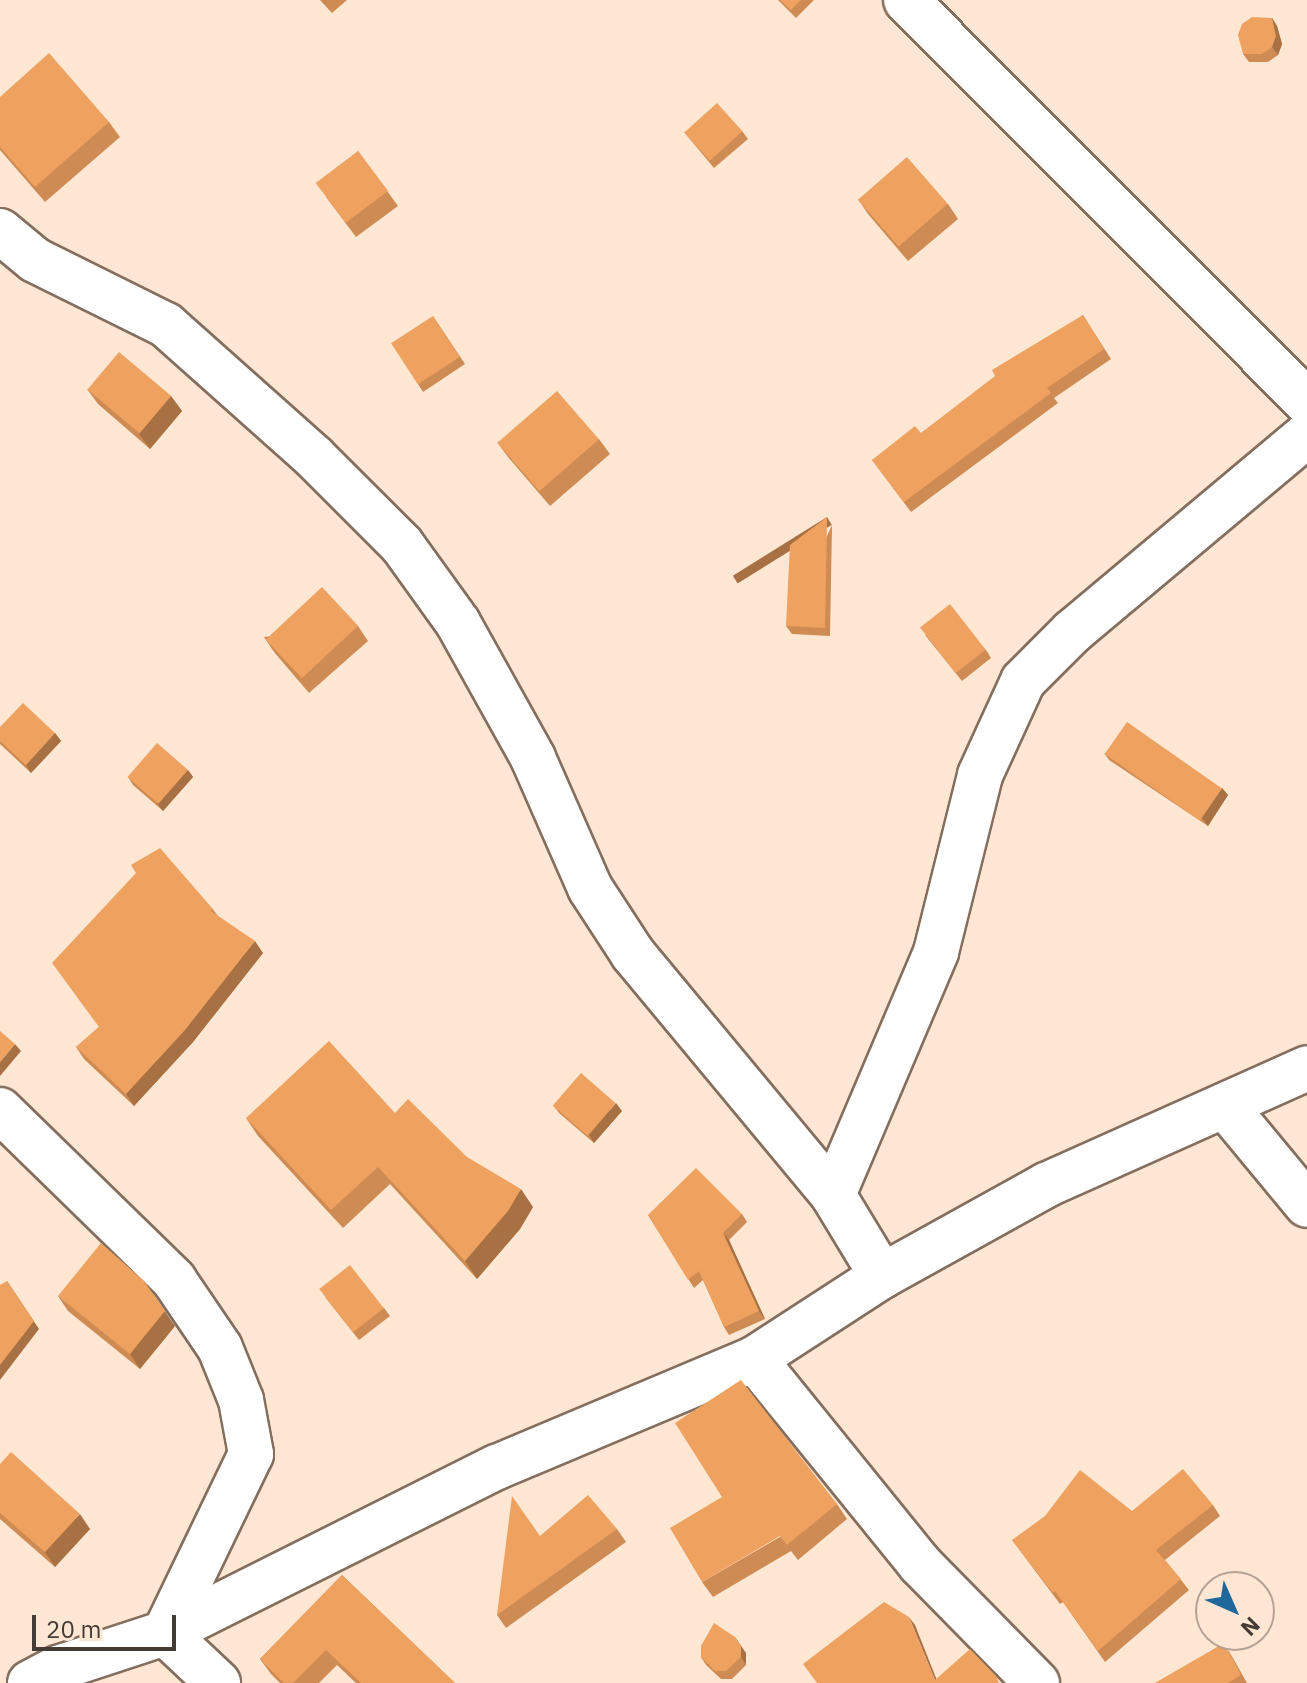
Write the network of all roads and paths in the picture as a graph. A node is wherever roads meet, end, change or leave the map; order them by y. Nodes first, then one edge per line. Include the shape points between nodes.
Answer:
1 (906, 0) edge
2 (0, 231) edge
3 (1307, 402) edge
4 (1307, 435) edge
5 (1307, 1068) edge
6 (1226, 1107) junction
7 (0, 1110) edge
8 (833, 1195) junction
9 (1307, 1205) edge
10 (882, 1276) junction
11 (754, 1359) junction
12 (165, 1633) junction
13 (30, 1683) edge
14 (218, 1683) edge
15 (1037, 1683) edge

1 - 3 street
2 - 8 street via 35,260 166,325 314,457 402,545 458,623 533,758 590,888 633,954
4 - 8 street via 1072,632 1023,681 980,775 936,952
5 - 6 street
6 - 9 street
6 - 10 street via 1046,1185
7 - 12 street via 174,1280 220,1348 241,1400 251,1454
8 - 10 street
10 - 11 street
11 - 12 street via 497,1467
11 - 15 street via 920,1564
12 - 13 street via 58,1668
12 - 14 street

